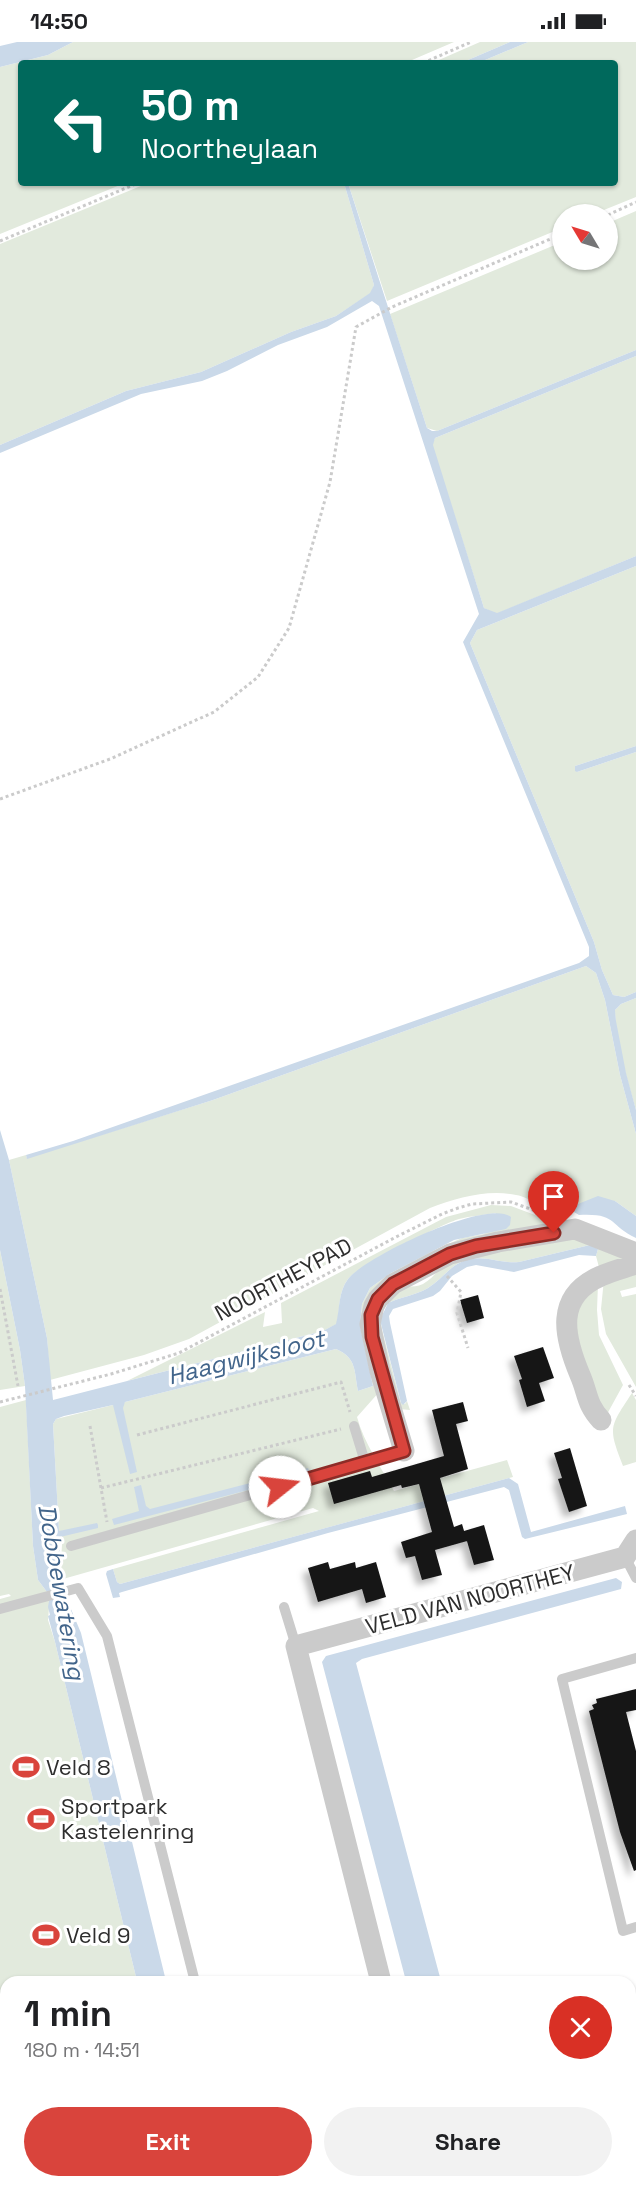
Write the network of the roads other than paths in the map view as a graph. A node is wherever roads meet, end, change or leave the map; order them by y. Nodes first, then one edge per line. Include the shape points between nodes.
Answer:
1 (636, 1253) edge
2 (636, 1264) edge
3 (601, 1420) dead end
4 (354, 1426) road end
5 (404, 1451) joint
6 (365, 1462) junction
7 (71, 1546) dead end
8 (631, 1549) edge
9 (636, 1578) edge
10 (285, 1607) dead end
11 (0, 1609) edge
12 (296, 1646) junction
13 (636, 1658) edge
14 (636, 1927) edge
15 (193, 1976) edge
16 (379, 1976) edge

1 - 5 street via 575,1229 450,1254 393,1284 378,1299 371,1315 372,1337
2 - 3 street via 589,1282 577,1293 567,1312 569,1346 591,1409
4 - 6 lane
5 - 6 lane
6 - 7 lane
8 - 9 lane
8 - 12 street, VELD VAN NOORTHEY
10 - 12 lane
11 - 15 lane via 78,1588 106,1636
12 - 16 street
13 - 14 lane via 562,1679 623,1931

